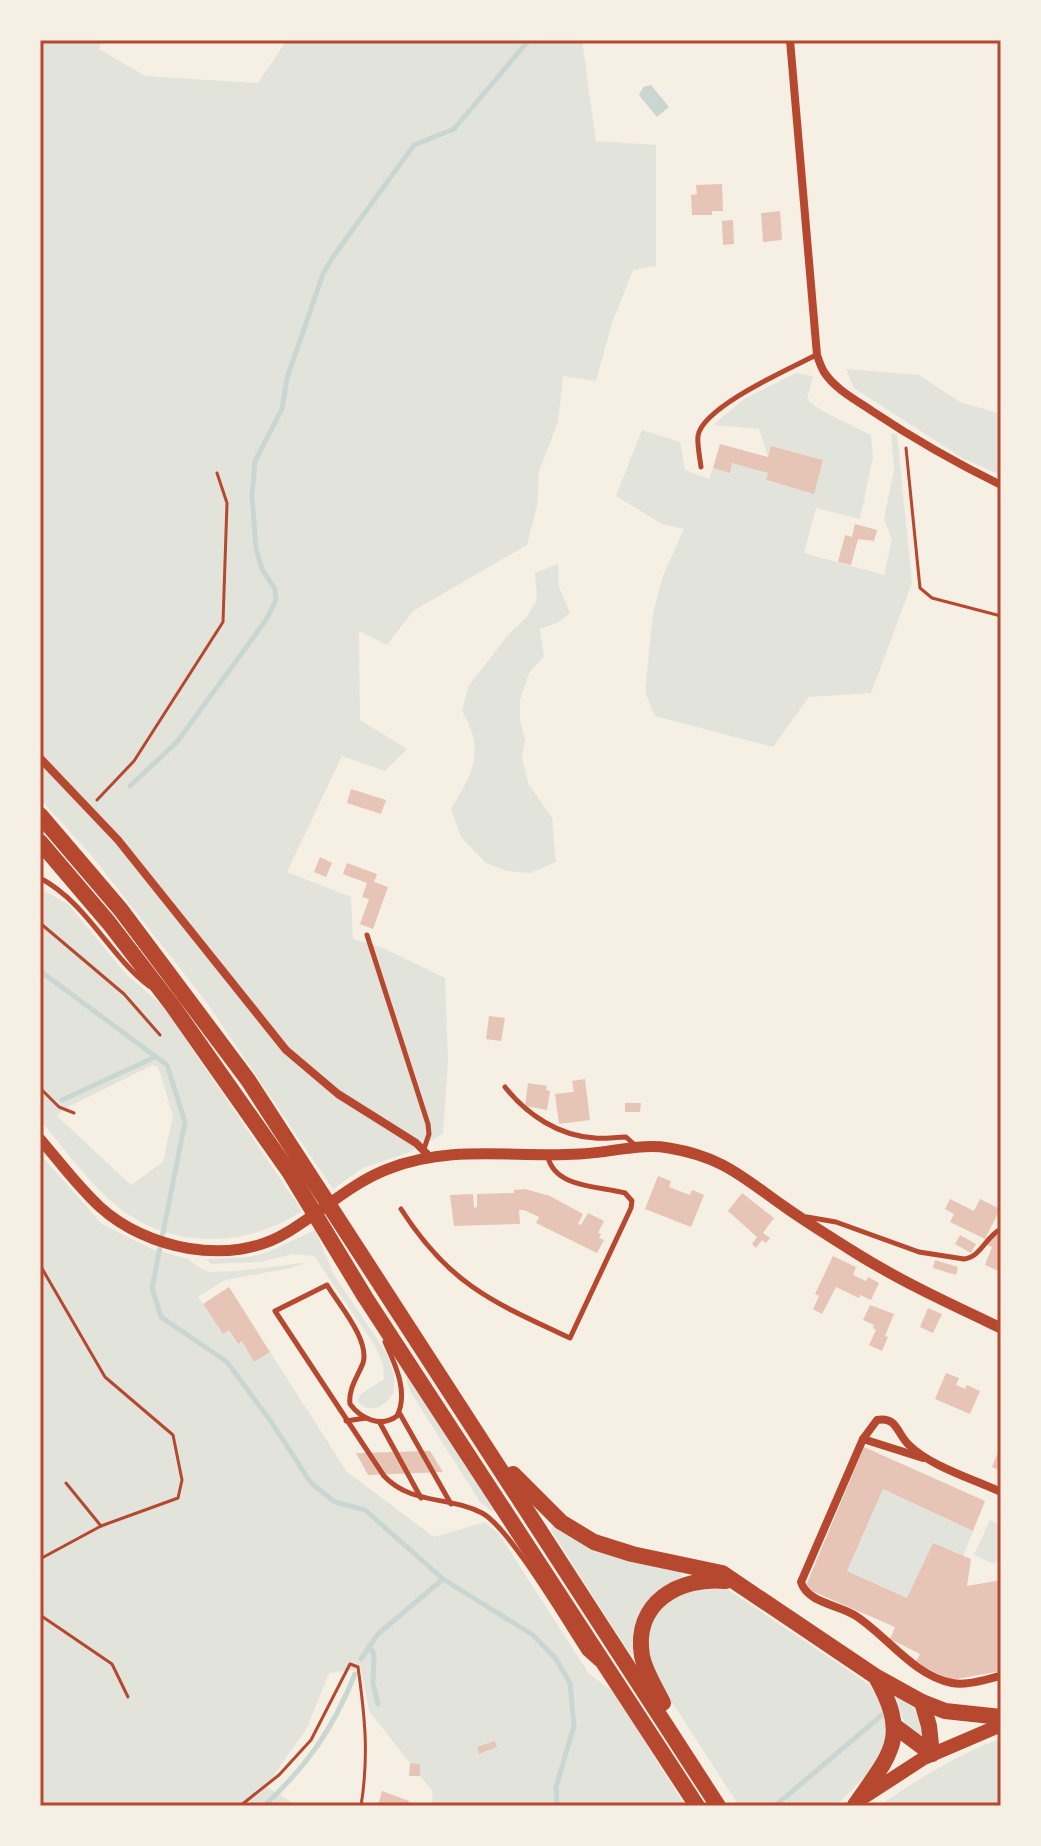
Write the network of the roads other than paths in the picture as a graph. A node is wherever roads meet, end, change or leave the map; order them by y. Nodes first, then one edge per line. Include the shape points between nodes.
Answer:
1 (790, 40) edge
2 (817, 355) junction
3 (701, 467) dead end
4 (1001, 485) edge
5 (40, 758) edge
6 (40, 815) edge
7 (40, 842) edge
8 (40, 878) edge
9 (367, 935) dead end
10 (172, 1005) junction
11 (505, 1087) dead end
12 (40, 1139) edge
13 (637, 1147) junction
14 (427, 1153) junction
15 (548, 1155) junction
16 (401, 1209) dead end
17 (798, 1216) junction
18 (1001, 1229) edge
19 (365, 1297) junction
20 (1001, 1328) edge
21 (399, 1413) junction
22 (367, 1418) junction
23 (346, 1421) junction
24 (379, 1422) junction
25 (863, 1439) junction
26 (489, 1450) junction
27 (927, 1458) junction
28 (1001, 1492) edge
29 (421, 1498) junction
30 (451, 1504) junction
31 (741, 1584) junction
32 (875, 1676) junction
33 (1001, 1676) edge
34 (619, 1684) junction
35 (922, 1702) junction
36 (1001, 1717) edge
37 (1001, 1725) edge
38 (896, 1727) junction
39 (932, 1754) junction
40 (693, 1765) junction
41 (697, 1806) edge
42 (718, 1806) edge
43 (854, 1806) edge

1 - 2 street
2 - 3 lane via 746,390 707,420 698,434
2 - 4 street via 825,374 840,389 904,432
5 - 14 street via 118,840 286,1050 338,1094
6 - 26 highway via 121,910 248,1080
7 - 10 highway
8 - 10 lane via 73,900 134,974
9 - 14 lane via 428,1124
10 - 19 highway via 290,1173
11 - 13 lane via 522,1106 559,1130 596,1138 626,1137
12 - 14 street via 100,1207 133,1229 180,1246 219,1251 283,1235 371,1176
13 - 15 street
13 - 17 street via 682,1150 722,1163
14 - 15 street
15 - 16 lane via 560,1176 622,1191 632,1201 570,1338 466,1283 433,1253
17 - 18 lane via 836,1222 919,1252 964,1259 977,1254
17 - 20 street via 896,1276
19 - 21 lane via 396,1366
19 - 34 highway
21 - 24 lane via 391,1421
21 - 30 lane
22 - 23 lane
22 - 23 lane via 349,1399 364,1346 327,1285 275,1311
22 - 24 lane
23 - 29 lane via 388,1481
24 - 29 lane
25 - 27 street
25 - 27 street via 877,1420 887,1419
25 - 33 street via 802,1587 857,1616 912,1664 948,1682
26 - 31 highway via 549,1511 584,1537 622,1552 713,1570
26 - 40 highway
27 - 28 street
29 - 30 lane
30 - 34 lane via 478,1511 497,1524 585,1653
31 - 32 highway
31 - 40 highway via 704,1580 679,1585 653,1608 643,1630 645,1666
32 - 35 highway
32 - 38 highway
34 - 41 highway
35 - 36 highway via 959,1714
35 - 39 highway
37 - 39 main road
38 - 39 highway
38 - 43 highway via 887,1758
39 - 43 main road
40 - 42 highway

